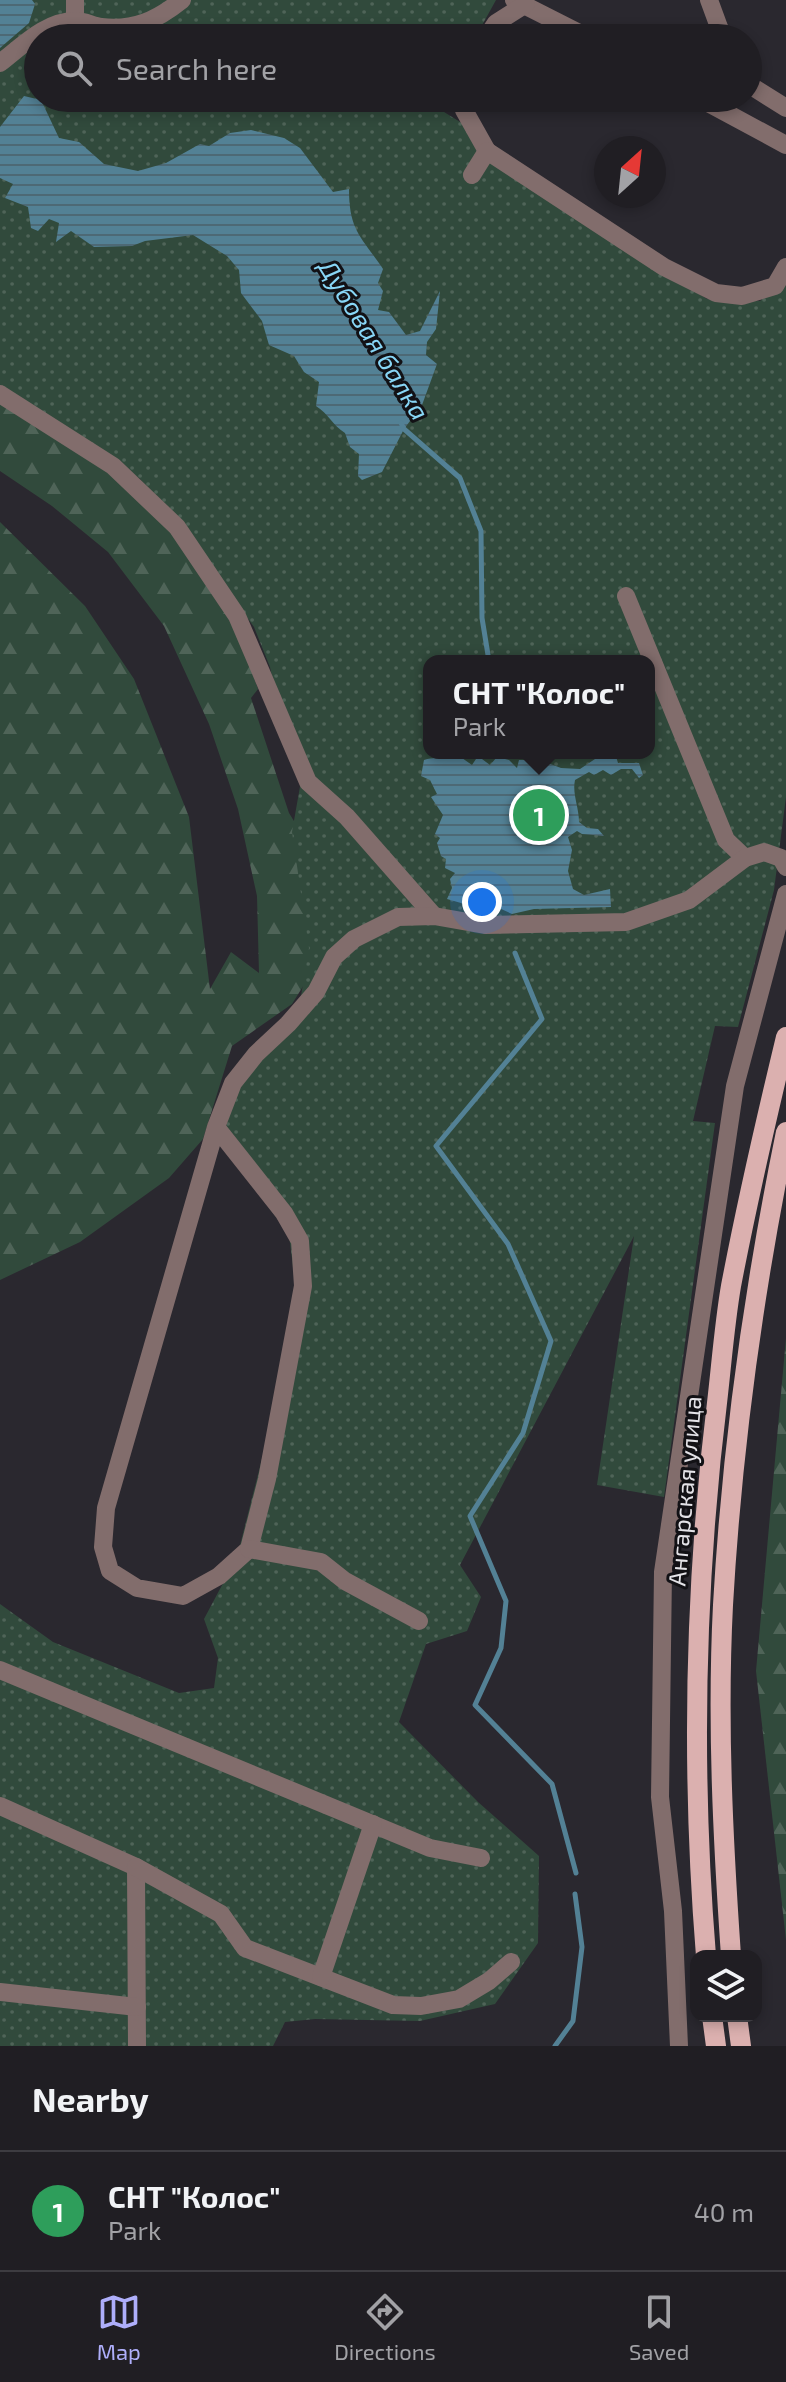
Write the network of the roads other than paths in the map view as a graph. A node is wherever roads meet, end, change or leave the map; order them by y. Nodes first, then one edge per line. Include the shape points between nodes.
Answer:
1 (75, 0) edge
2 (182, 0) edge
3 (709, 0) edge
4 (520, 2) edge
5 (75, 21) junction
6 (63, 24) edge
7 (88, 24) edge
8 (146, 24) edge
9 (495, 24) edge
10 (562, 24) edge
11 (718, 24) edge
12 (24, 45) edge
13 (0, 63) edge
14 (762, 93) edge
15 (786, 108) edge
16 (465, 112) edge
17 (725, 112) edge
18 (786, 145) edge
19 (487, 151) junction
20 (472, 175) dead end
21 (786, 267) edge
22 (0, 394) edge
23 (626, 596) dead end
24 (650, 655) edge
25 (655, 667) edge
26 (745, 858) junction
27 (786, 867) edge
28 (786, 894) edge
29 (434, 916) junction
30 (786, 1037) edge
31 (216, 1127) junction
32 (786, 1132) edge
33 (249, 1549) junction
34 (419, 1621) dead end
35 (0, 1670) edge
36 (0, 1806) edge
37 (373, 1824) junction
38 (481, 1858) dead end
39 (136, 1867) junction
40 (705, 1950) edge
41 (731, 1950) edge
42 (511, 1962) dead end
43 (321, 1977) junction
44 (0, 1992) edge
45 (137, 2007) junction
46 (713, 2022) edge
47 (738, 2022) edge
48 (137, 2046) edge
49 (679, 2046) edge
50 (716, 2046) edge
51 (741, 2046) edge

1 - 5 street
2 - 8 street
3 - 11 street
4 - 9 street
4 - 10 street
5 - 6 street
5 - 7 street
12 - 13 street
14 - 15 street
16 - 19 street
17 - 18 street
19 - 20 street
19 - 21 street via 664,267 716,293 742,296 775,286
22 - 29 street via 113,466 177,527 237,616 308,782 347,817
23 - 24 street
25 - 26 street via 726,840
26 - 27 street via 764,852 781,858
26 - 29 street via 689,900 626,922 485,925
28 - 49 street via 735,1086 663,1572 660,1797 673,1911
29 - 31 street via 398,917 354,939 334,957 316,992 233,1083
30 - 40 main road, Ангарская улица via 731,1288 710,1459 699,1681
31 - 33 street via 300,1241 303,1286
31 - 33 street via 106,1508 103,1547 110,1571 137,1588 183,1596 219,1576
32 - 41 main road, Ангарская улица via 747,1356 723,1605 724,1862
33 - 34 street via 321,1562
35 - 37 street
36 - 39 street
37 - 38 street via 430,1848
37 - 43 street
39 - 43 street via 221,1914 245,1948
39 - 45 street
42 - 43 street via 459,1999 421,2006 393,2005
44 - 45 street
45 - 48 street
46 - 50 main road
47 - 51 main road

